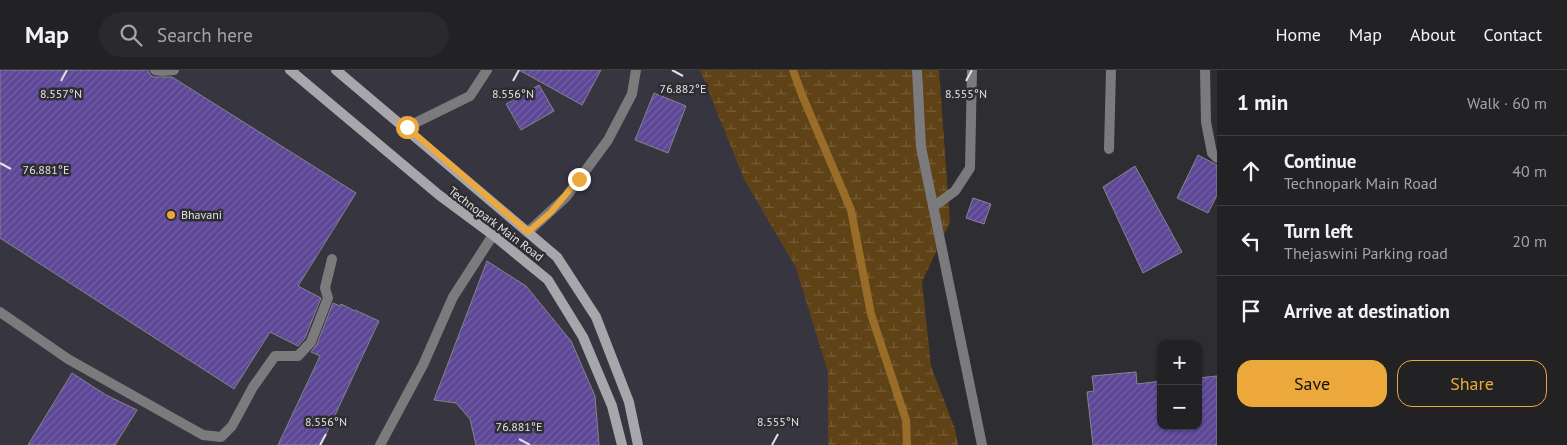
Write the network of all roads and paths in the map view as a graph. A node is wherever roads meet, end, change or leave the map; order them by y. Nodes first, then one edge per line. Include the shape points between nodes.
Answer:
1 (155, 70) edge
2 (174, 70) edge
3 (290, 70) edge
4 (336, 70) edge
5 (487, 70) edge
6 (636, 70) edge
7 (917, 70) edge
8 (972, 70) edge
9 (1111, 70) edge
10 (1205, 70) edge
11 (407, 127) junction
12 (1109, 149) dead end
13 (1217, 158) edge
14 (934, 207) junction
15 (528, 232) junction
16 (493, 235) junction
17 (557, 257) junction
18 (332, 259) dead end
19 (0, 312) edge
20 (380, 445) edge
21 (622, 445) edge
22 (638, 445) edge
23 (982, 445) edge

1 - 2 street
3 - 16 street, Technopark Main Road via 439,195
4 - 11 street, Technopark Main Road
4 - 17 street, Technopark Main Road
5 - 11 street via 470,96
6 - 15 street via 632,94 608,140 566,197
7 - 14 street via 921,147
8 - 14 street via 970,168 955,192
9 - 12 street
10 - 13 street via 1206,122 1212,153
11 - 15 street, Technopark Main Road
14 - 23 street
15 - 17 street, Technopark Main Road
16 - 20 street via 452,297 423,365
16 - 21 street, Technopark Main Road via 548,280 583,337 612,406
17 - 22 street, Technopark Main Road via 596,317 629,402
18 - 19 street via 324,288 328,298 311,342 298,356 275,356 253,387 232,426 220,437 203,436 68,359

